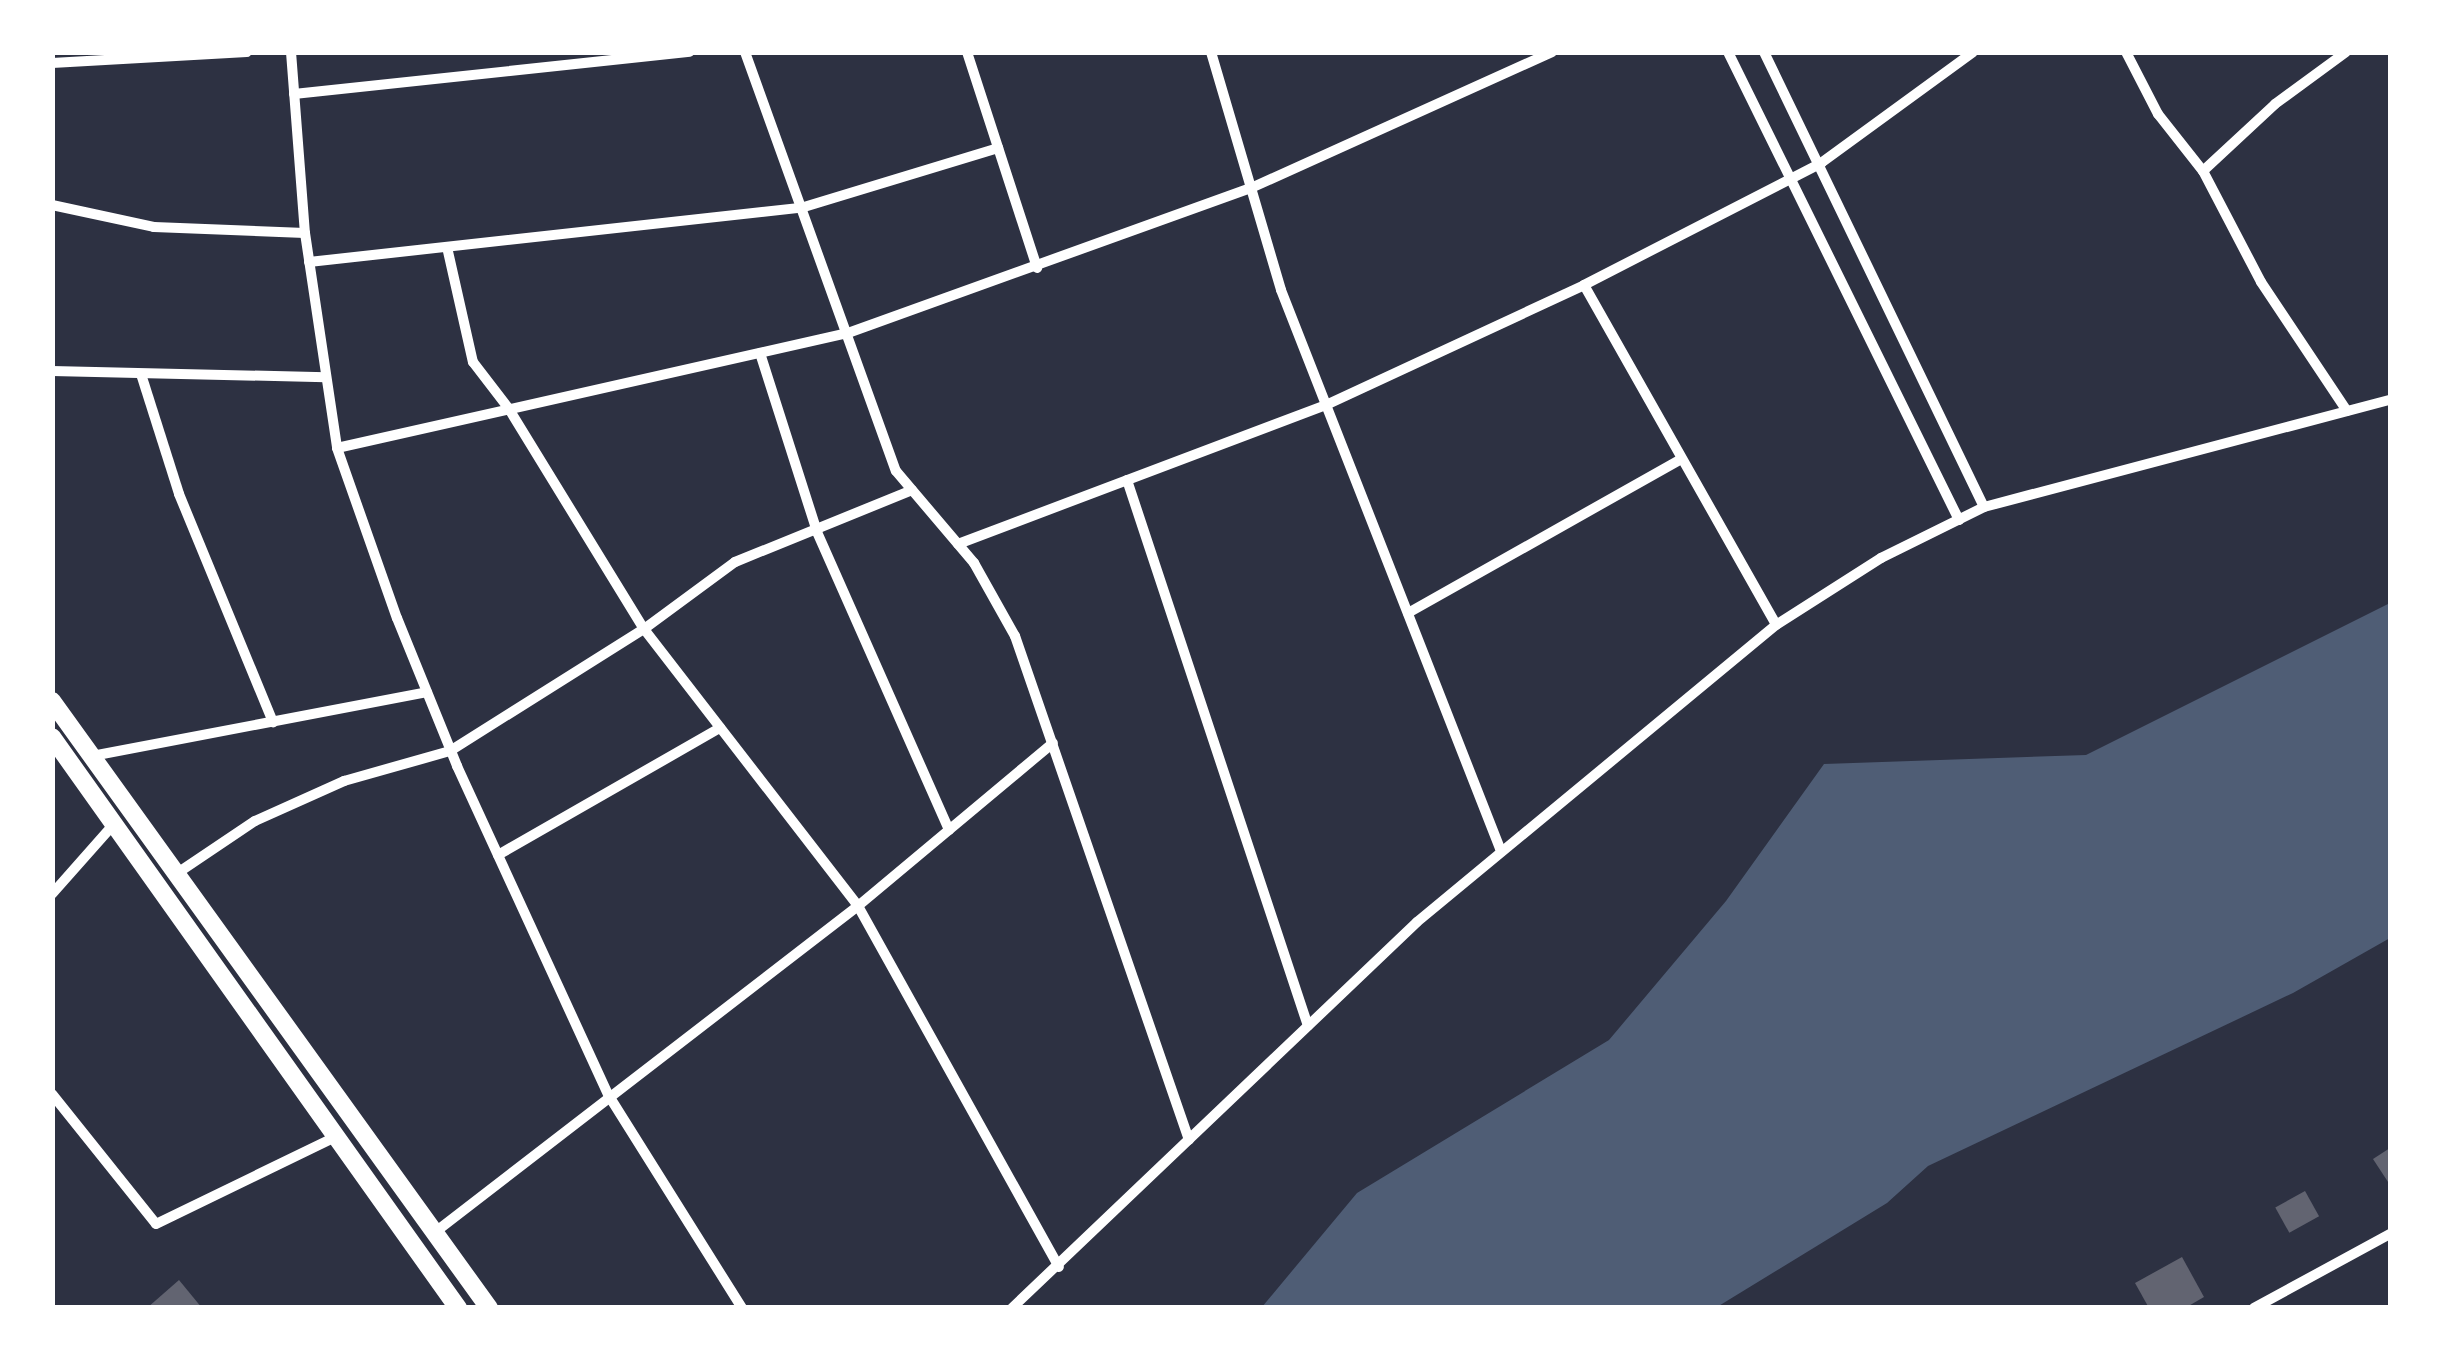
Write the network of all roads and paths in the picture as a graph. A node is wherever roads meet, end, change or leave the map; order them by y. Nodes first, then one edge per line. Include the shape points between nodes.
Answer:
1 (247, 52) edge
2 (291, 52) edge
3 (690, 52) edge
4 (745, 52) edge
5 (966, 52) edge
6 (1211, 52) edge
7 (1552, 52) edge
8 (1728, 52) edge
9 (1764, 52) edge
10 (1973, 52) edge
11 (2126, 52) edge
12 (2346, 52) edge
13 (52, 63) edge
14 (294, 94) junction
15 (998, 148) junction
16 (1821, 163) junction
17 (2203, 171) junction
18 (1794, 177) junction
19 (1251, 188) junction
20 (52, 205) edge
21 (804, 207) junction
22 (304, 233) junction
23 (447, 246) junction
24 (309, 262) junction
25 (1036, 268) junction
26 (1584, 285) junction
27 (848, 333) junction
28 (760, 353) junction
29 (52, 371) edge
30 (140, 374) junction
31 (326, 377) junction
32 (2390, 400) edge
33 (1326, 406) junction
34 (509, 409) junction
35 (2348, 412) junction
36 (337, 448) junction
37 (1680, 460) junction
38 (1127, 480) junction
39 (912, 490) junction
40 (1984, 507) junction
41 (1959, 520) junction
42 (818, 532) junction
43 (958, 544) junction
44 (1408, 614) junction
45 (1776, 625) junction
46 (644, 629) junction
47 (426, 692) junction
48 (52, 701) edge
49 (274, 722) junction
50 (720, 728) junction
51 (52, 737) edge
52 (1053, 744) junction
53 (450, 751) junction
54 (92, 756) junction
55 (114, 824) junction
56 (949, 830) junction
57 (1501, 851) junction
58 (498, 855) junction
59 (176, 874) junction
60 (52, 894) edge
61 (858, 906) junction
62 (1308, 1026) junction
63 (52, 1094) edge
64 (609, 1096) junction
65 (336, 1136) junction
66 (1188, 1140) junction
67 (434, 1233) junction
68 (2390, 1234) edge
69 (1060, 1267) junction
70 (458, 1308) edge
71 (489, 1308) edge
72 (742, 1308) edge
73 (1012, 1308) edge
74 (2254, 1308) edge

1 - 13 street
2 - 14 street
3 - 14 street
4 - 21 street
5 - 15 street
6 - 19 street
7 - 19 street
8 - 18 street
9 - 16 street
10 - 16 street
11 - 17 street via 2158,114
12 - 17 street
14 - 22 street
15 - 21 street
15 - 25 street
16 - 18 street
16 - 40 street
17 - 35 street via 2261,282
18 - 26 street
18 - 41 street
19 - 25 street
19 - 33 street
20 - 22 street via 154,227
21 - 23 street
21 - 27 street
22 - 24 street
23 - 24 street
23 - 34 street via 473,362
24 - 31 street
25 - 27 street
26 - 33 street
26 - 37 street
27 - 28 street
27 - 39 street via 896,471
28 - 34 street
28 - 42 street
29 - 30 street
30 - 31 street
30 - 49 street via 179,494
31 - 36 street
32 - 35 street
33 - 38 street
33 - 44 street
34 - 36 street
34 - 46 street
35 - 40 street
36 - 47 street
37 - 44 street
37 - 45 street
38 - 43 street
38 - 62 street
39 - 42 street
39 - 43 street
40 - 41 street
41 - 45 street via 1882,558
42 - 46 street via 735,562
42 - 56 street
43 - 52 street via 1015,636
44 - 57 street
45 - 57 street
46 - 50 street
46 - 53 street
47 - 49 street
47 - 53 street
48 - 54 main road
49 - 54 street
50 - 58 street
50 - 61 street
51 - 55 main road
52 - 56 street
52 - 66 street
53 - 58 street
53 - 59 street via 344,781 273,813
54 - 59 main road
55 - 60 street
55 - 65 main road
56 - 61 street
57 - 62 street
58 - 64 street
59 - 67 main road
61 - 64 street
61 - 69 street
62 - 66 street
63 - 65 street via 156,1224
64 - 67 street
64 - 72 street
65 - 70 main road
66 - 69 street
67 - 71 main road
68 - 74 street
69 - 73 street

